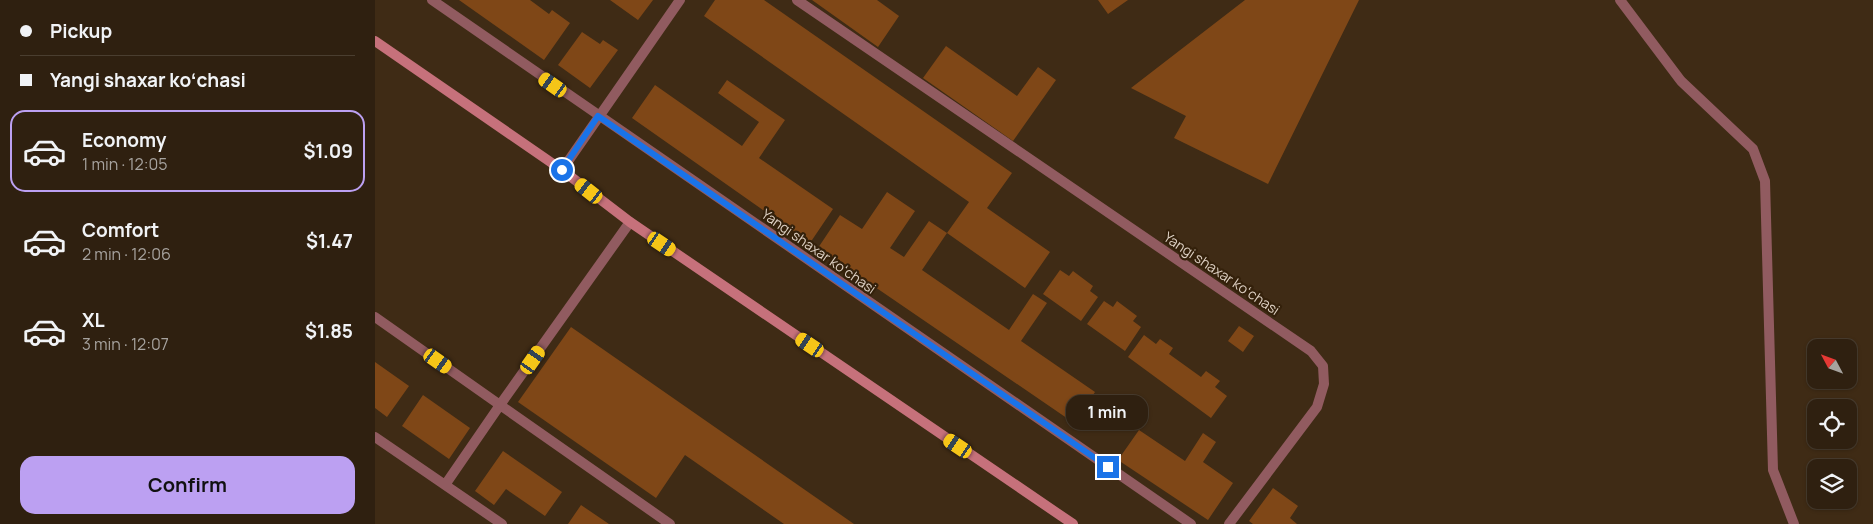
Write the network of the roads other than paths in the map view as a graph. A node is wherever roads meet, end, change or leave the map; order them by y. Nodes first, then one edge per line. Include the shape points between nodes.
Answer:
1 (432, 0) edge
2 (680, 0) edge
3 (797, 0) edge
4 (1620, 0) edge
5 (375, 41) edge
6 (598, 116) junction
7 (562, 170) junction
8 (629, 222) junction
9 (375, 317) edge
10 (500, 405) junction
11 (375, 438) edge
12 (445, 485) junction
13 (502, 524) edge
14 (669, 524) edge
15 (1073, 524) edge
16 (1191, 524) edge
17 (1229, 524) edge
18 (1794, 524) edge

1 - 6 street, Yangi shaxar koʻchasi
2 - 6 street
3 - 17 street, Yangi shaxar koʻchasi via 1311,351 1323,366 1324,384 1317,407
4 - 18 street via 1681,80 1753,149 1765,181 1773,470
5 - 7 main road
6 - 7 street
6 - 16 street, Yangi shaxar koʻchasi
7 - 8 main road
8 - 10 street
8 - 15 main road
9 - 10 street
10 - 12 street
10 - 14 street
11 - 12 street
12 - 13 street

